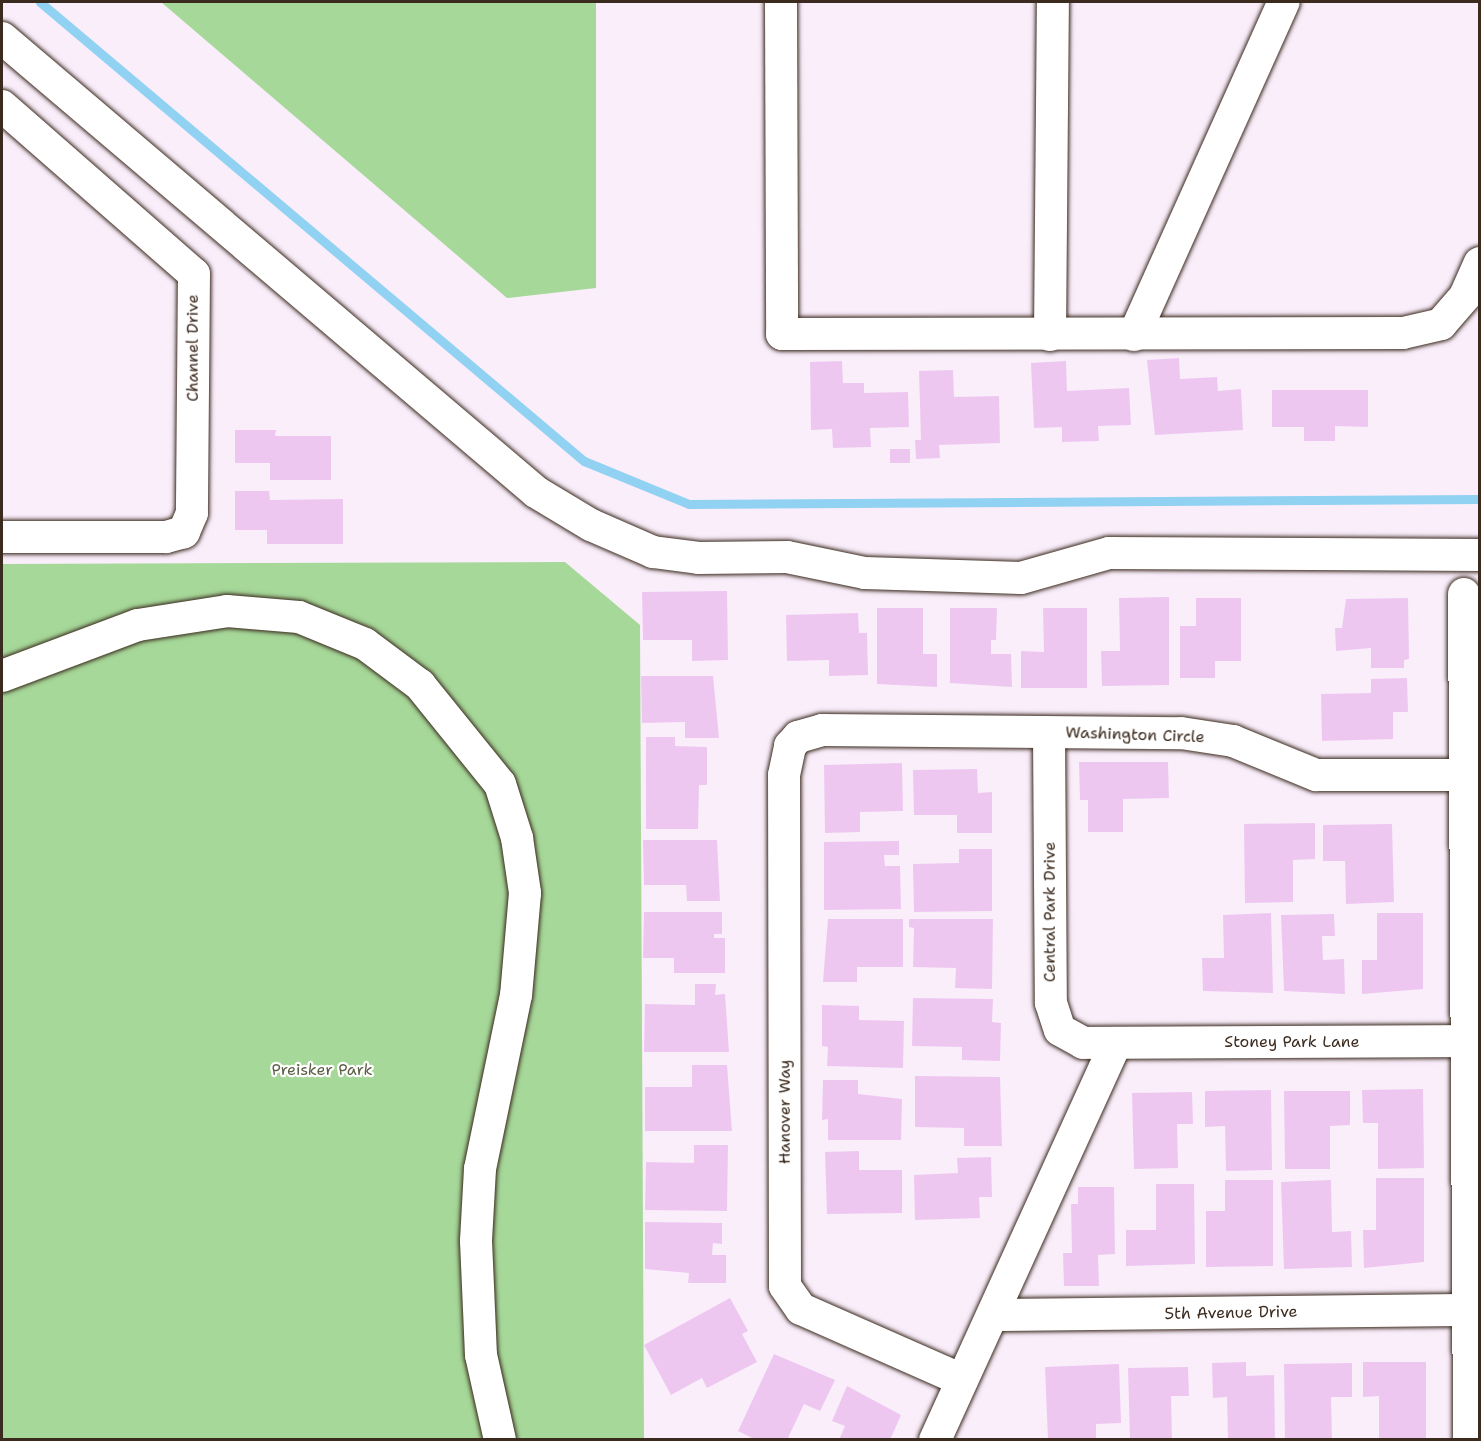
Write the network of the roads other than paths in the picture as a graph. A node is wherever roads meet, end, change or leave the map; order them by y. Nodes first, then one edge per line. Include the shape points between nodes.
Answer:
1 (781, 2) edge
2 (1053, 2) edge
3 (1284, 2) edge
4 (2, 38) edge
5 (2, 106) edge
6 (1479, 263) edge
7 (1050, 335) junction
8 (1134, 335) junction
9 (2, 537) edge
10 (1479, 555) edge
11 (1464, 594) dead end
12 (2, 676) edge
13 (1049, 733) junction
14 (798, 738) joint
15 (1466, 775) junction
16 (1467, 1041) junction
17 (1116, 1043) junction
18 (1468, 1310) junction
19 (994, 1315) junction
20 (962, 1380) junction
21 (500, 1440) edge
22 (935, 1440) edge
23 (1469, 1440) edge

1 - 7 street via 782,334
2 - 7 street
3 - 8 street
4 - 10 street via 536,492 591,525 652,552 699,558 787,557 865,573 1021,578 1109,553
5 - 9 street, Channel Drive via 194,274 192,513 184,532 166,537
6 - 8 street via 1465,296 1442,324 1403,333
7 - 8 street
11 - 15 street
12 - 21 street via 138,625 227,611 299,617 365,644 420,685 500,784 517,838 525,893 516,995 480,1169 476,1241 482,1355
13 - 14 street, Washington Circle via 822,730
13 - 15 street, Washington Circle via 1181,734 1233,741 1316,775
13 - 17 street, Central Park Drive via 1051,1003 1060,1030 1083,1043
14 - 20 street, Hanover Way via 790,746 784,775 785,1286 801,1309
15 - 16 street
16 - 17 street, Stoney Park Lane
16 - 18 street
17 - 19 street
18 - 19 street, 5th Avenue Drive
18 - 23 street
19 - 20 street
20 - 22 street

